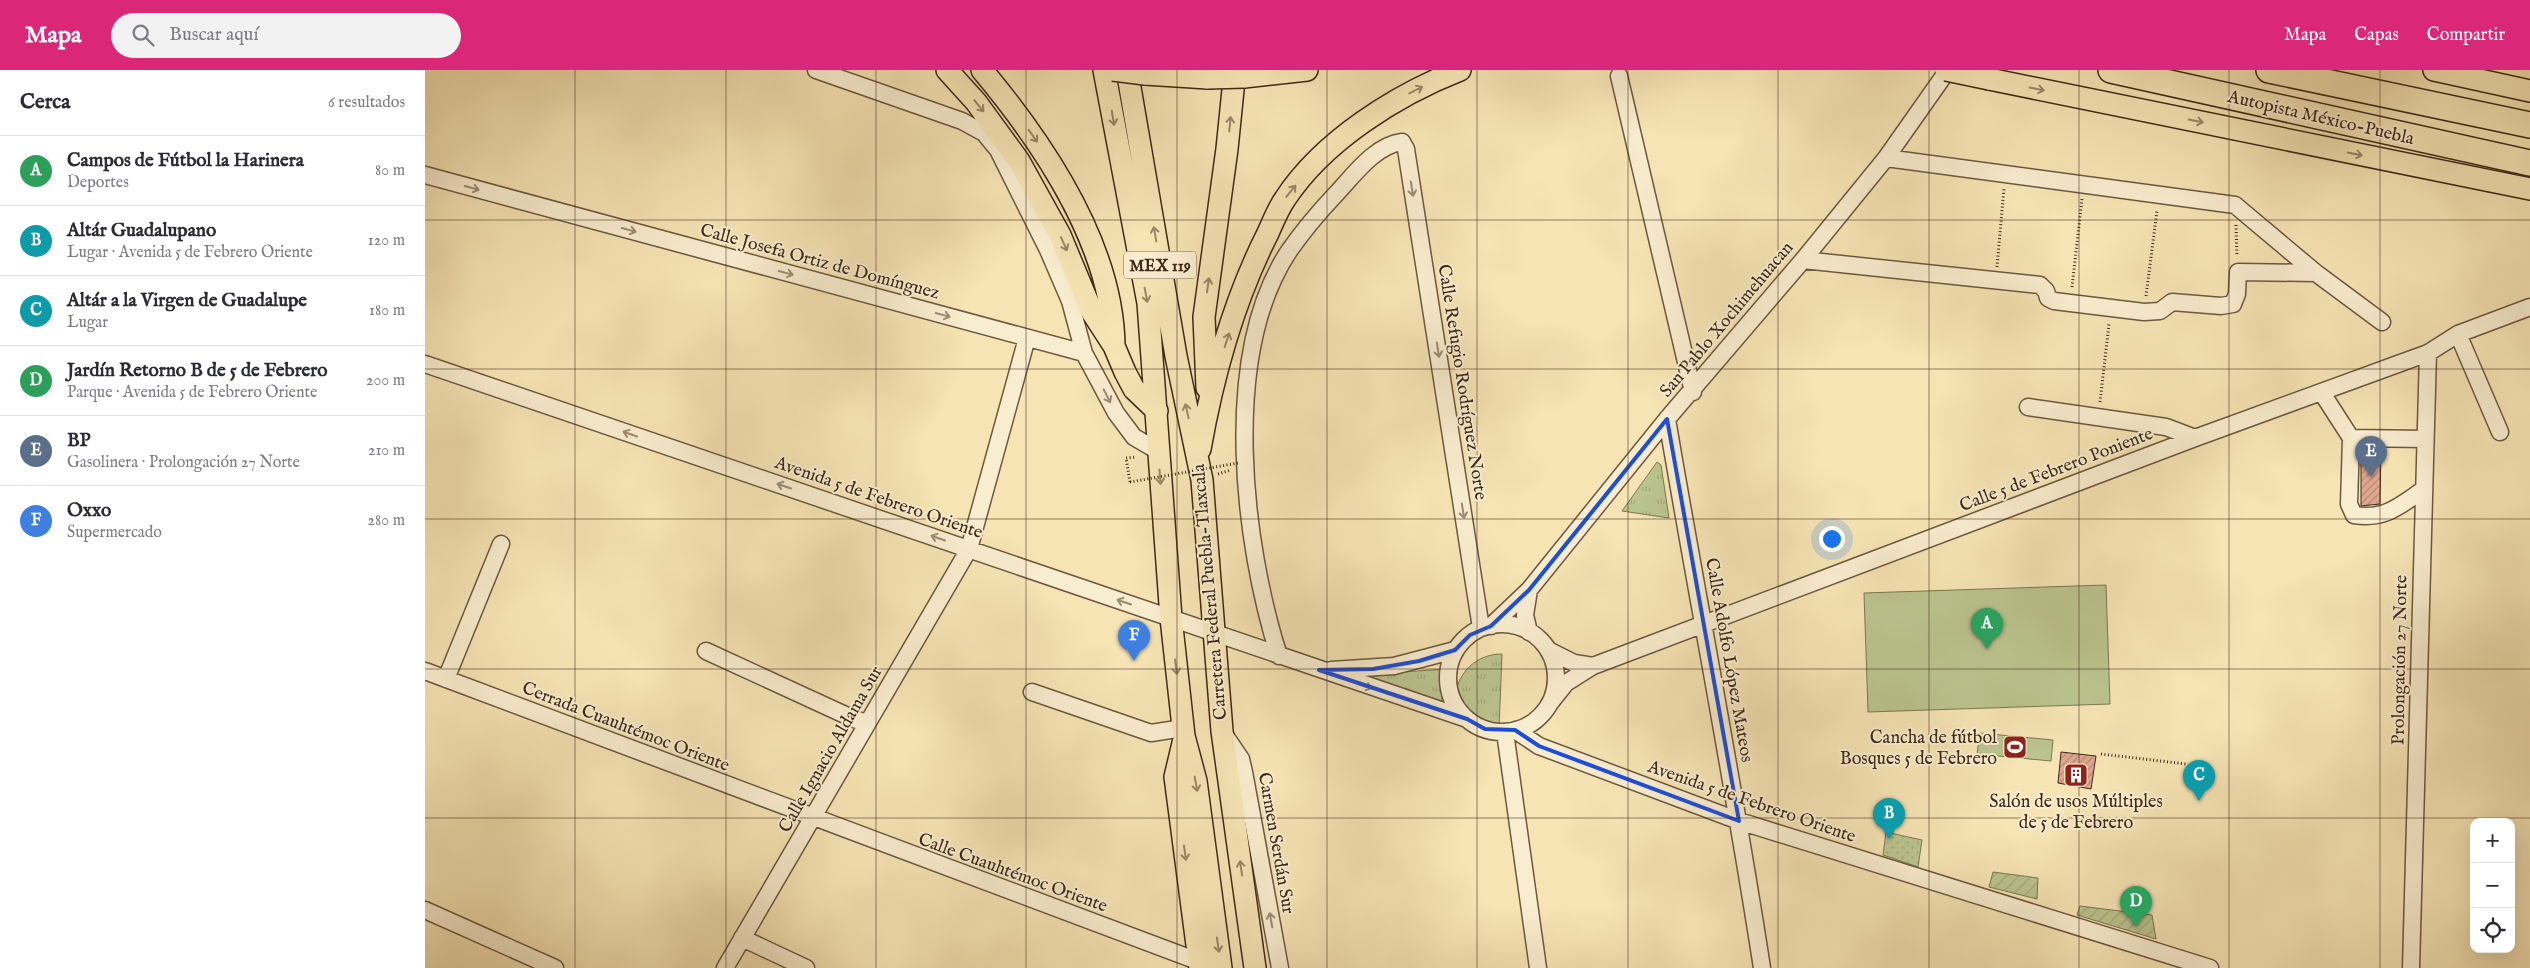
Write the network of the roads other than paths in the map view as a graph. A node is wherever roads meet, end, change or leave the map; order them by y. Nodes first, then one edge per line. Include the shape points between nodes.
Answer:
1 (816, 70) edge
2 (947, 70) edge
3 (982, 70) edge
4 (1105, 70) edge
5 (1113, 70) edge
6 (1307, 70) edge
7 (1460, 70) edge
8 (1947, 70) edge
9 (2111, 70) edge
10 (2155, 70) edge
11 (2269, 70) edge
12 (2332, 70) edge
13 (2434, 70) edge
14 (1136, 72) edge
15 (1240, 74) edge
16 (1619, 76) dead end
17 (2530, 91) edge
18 (2530, 113) edge
19 (2530, 125) edge
20 (2530, 153) edge
21 (1886, 158) junction
22 (2530, 163) edge
23 (425, 175) edge
24 (2530, 189) edge
25 (1803, 260) junction
26 (2316, 273) junction
27 (2530, 307) edge
28 (2382, 322) dead end
29 (2458, 334) junction
30 (1027, 338) junction
31 (1114, 346) junction
32 (1084, 353) junction
33 (2428, 353) junction
34 (425, 364) edge
35 (1693, 392) junction
36 (2323, 393) junction
37 (1208, 403) junction
38 (2028, 407) dead end
39 (1157, 411) junction
40 (1667, 419) junction
41 (2500, 432) dead end
42 (2195, 438) junction
43 (2351, 438) junction
44 (2425, 439) junction
45 (1158, 451) junction
46 (1198, 459) junction
47 (2423, 490) junction
48 (501, 544) dead end
49 (969, 549) junction
50 (1529, 590) junction
51 (1171, 618) junction
52 (1702, 624) junction
53 (1486, 627) junction
54 (1214, 632) junction
55 (1529, 632) junction
56 (1455, 650) junction
57 (1548, 650) junction
58 (706, 651) dead end
59 (1279, 656) junction
60 (1593, 666) junction
61 (1319, 670) junction
62 (425, 671) edge
63 (447, 680) junction
64 (1032, 692) dead end
65 (1550, 703) junction
66 (1467, 719) junction
67 (867, 723) junction
68 (1222, 731) junction
69 (1510, 731) junction
70 (1184, 732) junction
71 (813, 819) junction
72 (1739, 821) junction
73 (425, 910) edge
74 (742, 938) junction
75 (1200, 965) edge
76 (2206, 967) edge
77 (555, 968) edge
78 (725, 968) edge
79 (806, 968) edge
80 (1221, 968) edge
81 (1255, 968) edge
82 (1279, 968) edge
83 (1538, 968) edge
84 (1762, 968) edge
85 (2411, 968) edge

1 - 32 street via 962,121 984,133 998,150 1048,250 1070,301
2 -> 31 main road via 976,102 1019,161 1060,235 1092,312
3 -> 31 main road via 1040,146 1079,216 1112,308
4 -> 39 main road, MEX 119 via 1148,303
5 - 14 main road, bridge
6 - 15 main road
37 -> 7 main road via 1248,276 1284,199 1316,163 1354,129 1400,98
8 - 21 street, San Pablo Xochimehuacan
8 -> 24 main road, bridge
9 - 22 highway, Autopista México-Puebla
10 - 20 highway
11 - 19 highway
12 - 18 highway
13 - 17 main road
14 - 15 main road, bridge via 1208,78
46 -> 14 main road, Carretera Federal Puebla-Tlaxcala / MEX 119 via 1176,356
37 -> 15 main road via 1204,316
16 - 35 street
21 - 25 street, San Pablo Xochimehuacan
21 - 26 street via 2235,205
23 -> 30 street, Calle Josefa Ortiz de Domínguez
25 - 26 street via 2040,286 2048,298 2144,312 2159,311 2171,302 2233,304 2238,272
25 - 35 street, San Pablo Xochimehuacan
26 - 28 street
27 - 29 street, Calle 5 de Febrero Poniente
29 - 33 street, Calle 5 de Febrero Poniente
29 - 41 street
30 - 32 street, Calle Josefa Ortiz de Domínguez
30 - 49 street, Calle Ignacio Aldama Sur
31 - 39 main road via 1134,388
32 -> 45 street via 1116,413 1134,437
33 - 36 street, Calle 5 de Febrero Poniente
33 - 44 street, Prolongación 27 Norte
49 -> 34 street, Avenida 5 de Febrero Oriente
35 - 40 street, San Pablo Xochimehuacan
36 - 42 street, Calle 5 de Febrero Poniente
36 - 43 street
37 - 46 main road
38 - 42 street via 2166,427
39 - 45 main road
40 - 50 street, San Pablo Xochimehuacan
40 - 52 street, Calle Adolfo López Mateos
42 - 52 street, Calle 5 de Febrero Poniente
43 - 44 street
43 - 47 street via 2349,504 2354,515 2367,517 2389,513
44 - 47 street, Prolongación 27 Norte
45 -> 51 main road
46 - 54 main road, Carretera Federal Puebla-Tlaxcala
47 - 85 street, Prolongación 27 Norte
48 - 63 street
51 -> 49 street, Avenida 5 de Febrero Oriente
49 - 67 street, Calle Ignacio Aldama Sur
50 - 53 street, San Pablo Xochimehuacan
50 - 55 street, San Pablo Xochimehuacan via 1525,615
51 - 54 street, Avenida 5 de Febrero Oriente
51 -> 70 main road
52 - 60 street, Calle 5 de Febrero Poniente
52 - 72 street, Calle Adolfo López Mateos
53 - 55 street via 1508,624
53 - 56 street via 1466,638
59 -> 53 street, Calle Refugio Rodríguez Norte via 1262,594 1249,518 1245,409 1253,347 1272,287 1289,252 1327,204 1371,159 1391,144 1402,142 1408,159
54 - 59 street, Avenida 5 de Febrero Oriente
54 - 68 main road, Carretera Federal Puebla-Tlaxcala
55 - 57 street
56 - 61 street, Avenida 5 de Febrero Oriente via 1394,666
56 - 66 street via 1448,670 1449,687 1453,702
57 - 60 street via 1574,663
57 - 65 street via 1556,676
58 - 67 street
59 - 61 street, Avenida 5 de Febrero Oriente
60 - 65 street, Calle 5 de Febrero Poniente via 1566,682
61 -> 66 street, Avenida 5 de Febrero Oriente
62 - 63 street, Cerrada Cuauhtémoc Oriente
63 - 71 street, Cerrada Cuauhtémoc Oriente
64 - 70 street via 1151,733
65 - 69 street via 1537,719
66 - 69 street via 1485,729
67 - 71 street, Calle Ignacio Aldama Sur
81 -> 68 main road, Carretera Federal Puebla-Tlaxcala
82 -> 68 street, Carmen Serdán Sur via 1241,759
69 - 72 street, Avenida 5 de Febrero Oriente via 1539,746
69 - 83 street
70 -> 75 main road via 1175,777
70 -> 80 main road via 1196,780
71 - 74 street, Calle Ignacio Aldama Sur
71 - 75 street, Calle Cuauhtémoc Oriente
72 - 76 street, Avenida 5 de Febrero Oriente
72 - 84 street, Calle Adolfo López Mateos
73 - 77 street
74 - 78 street, Calle Ignacio Aldama Sur
74 - 79 street

